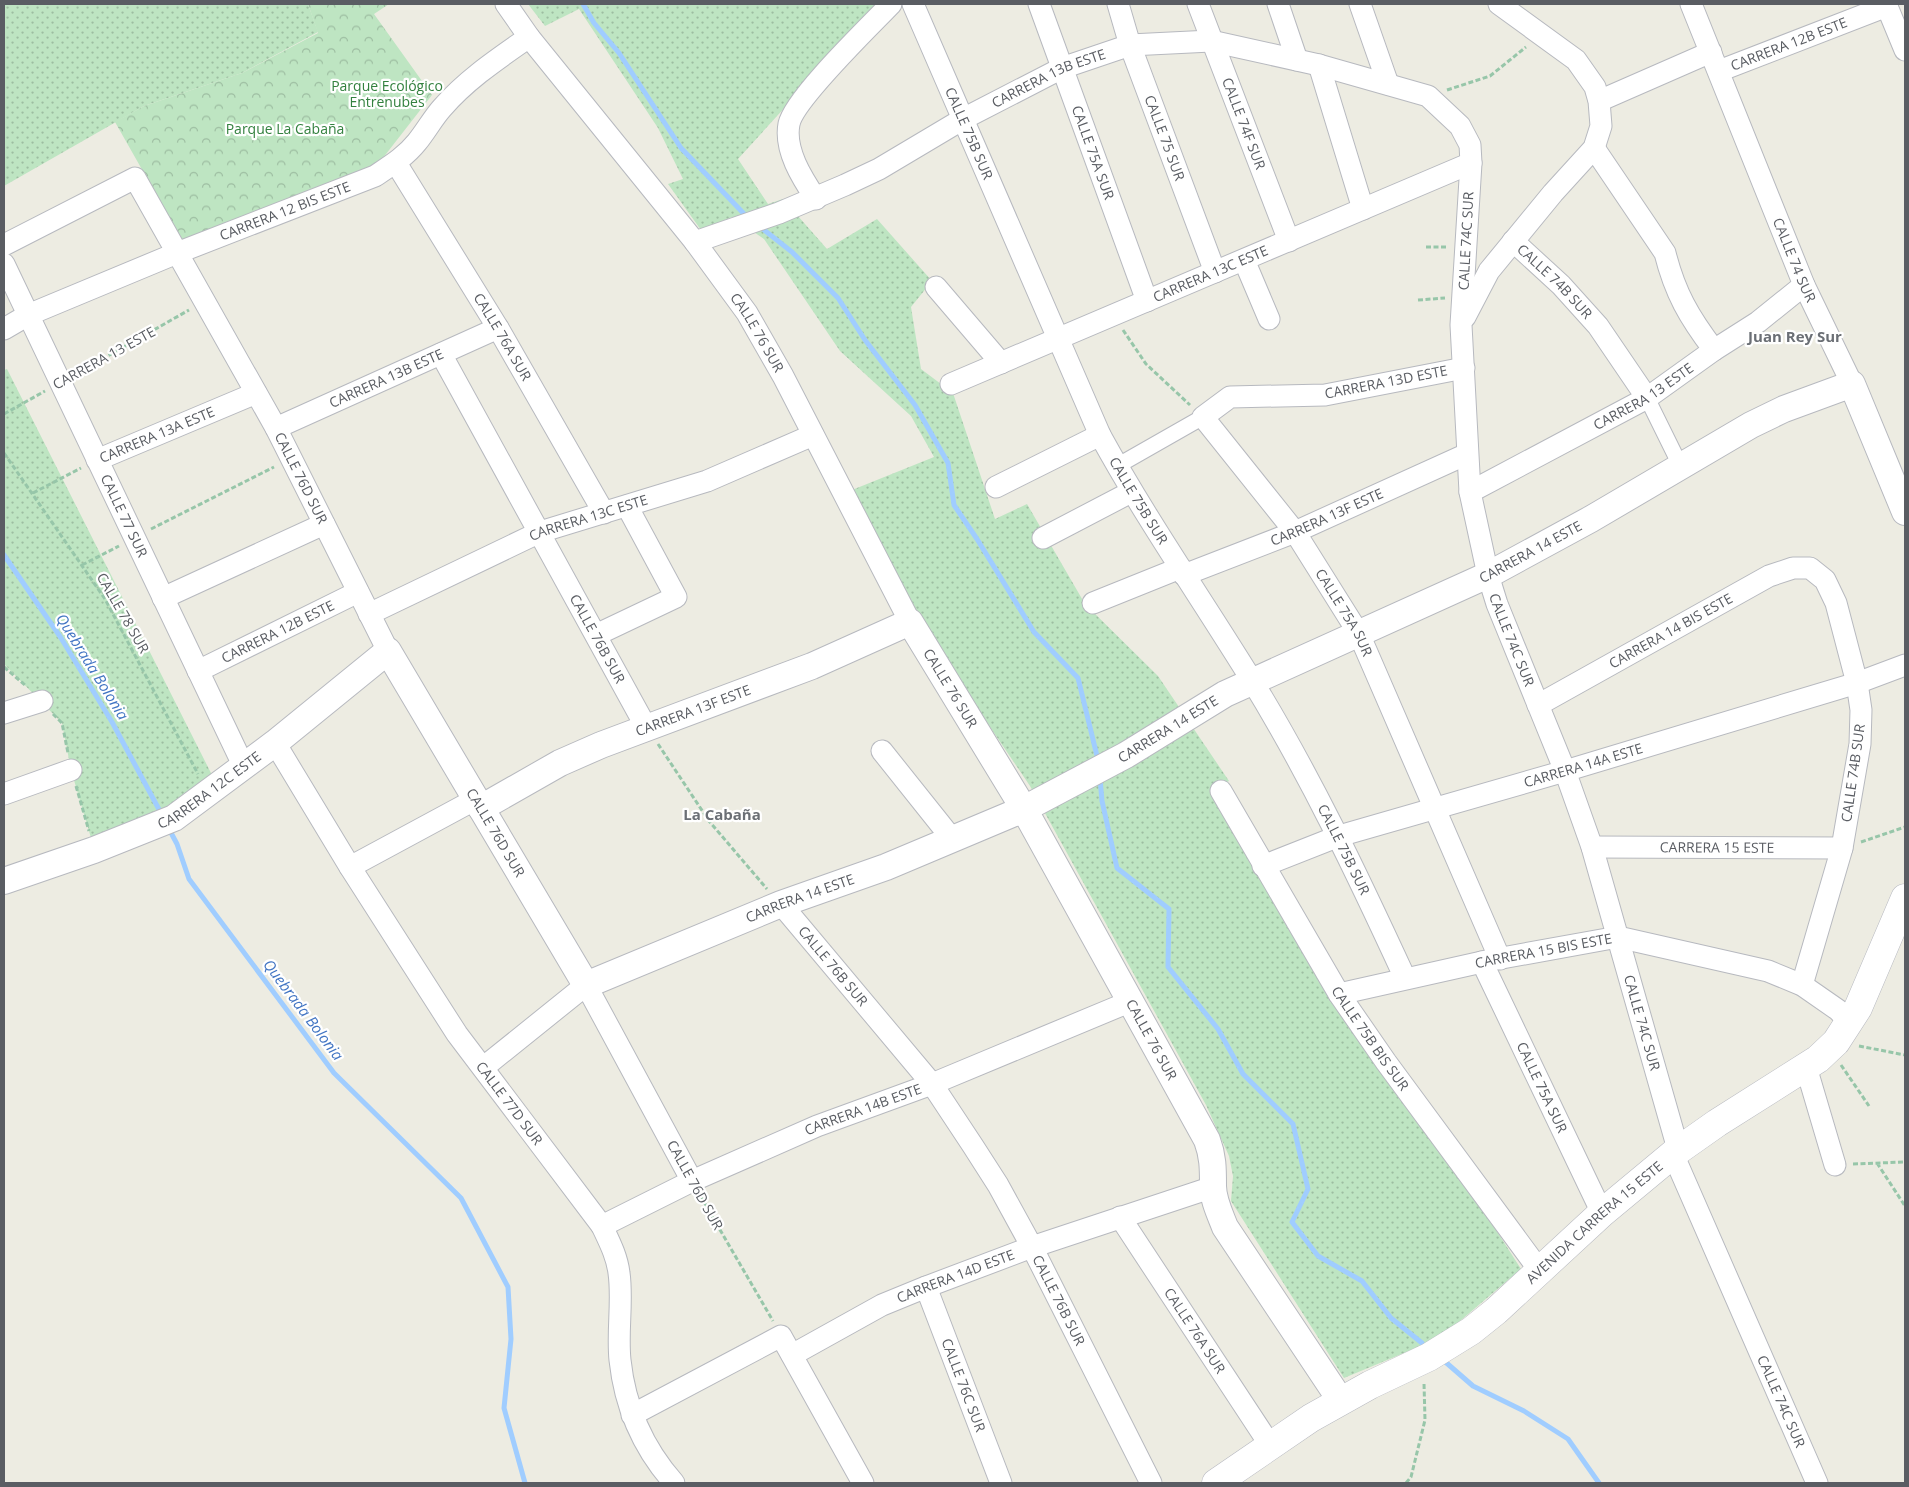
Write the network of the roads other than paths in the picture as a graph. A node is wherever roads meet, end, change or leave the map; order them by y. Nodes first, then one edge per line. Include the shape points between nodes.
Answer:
1 (506, 4) edge
2 (891, 4) edge
3 (913, 4) edge
4 (1039, 4) edge
5 (1118, 4) edge
6 (1198, 4) edge
7 (1278, 4) edge
8 (1360, 4) edge
9 (1499, 4) edge
10 (1691, 4) edge
11 (1886, 5) edge
12 (529, 37) junction
13 (1903, 40) edge
14 (1211, 41) junction
15 (1130, 45) junction
16 (1711, 52) junction
17 (1297, 60) junction
18 (1319, 65) junction
19 (1062, 68) junction
20 (1720, 72) junction
21 (1388, 84) junction
22 (1428, 96) joint
23 (1599, 101) junction
24 (963, 119) junction
25 (1594, 148) junction
26 (396, 163) junction
27 (1471, 163) junction
28 (816, 199) junction
29 (1363, 209) junction
30 (1289, 241) junction
31 (1513, 241) junction
32 (695, 242) junction
33 (4, 245) edge
34 (177, 253) junction
35 (1244, 260) junction
36 (4, 264) edge
37 (1215, 272) junction
38 (1804, 285) junction
39 (936, 287) dead end
40 (1147, 301) junction
41 (28, 315) junction
42 (1269, 319) dead end
43 (1461, 326) junction
44 (498, 328) junction
45 (4, 329) edge
46 (1058, 339) junction
47 (1714, 350) junction
48 (441, 354) junction
49 (1001, 363) junction
50 (1464, 368) junction
51 (951, 384) dead end
52 (1852, 384) junction
53 (256, 393) junction
54 (1647, 398) junction
55 (1203, 417) junction
56 (276, 428) junction
57 (813, 435) junction
58 (1100, 435) junction
59 (1467, 454) junction
60 (97, 460) junction
61 (1117, 466) junction
62 (1681, 467) junction
63 (996, 487) dead end
64 (1131, 492) junction
65 (1470, 492) junction
66 (627, 506) junction
67 (1905, 512) edge
68 (604, 513) junction
69 (324, 524) junction
70 (540, 532) junction
71 (1295, 532) junction
72 (1043, 538) dead end
73 (1810, 568) joint
74 (1182, 572) junction
75 (1488, 575) junction
76 (358, 592) junction
77 (163, 598) junction
78 (1093, 603) dead end
79 (369, 614) junction
80 (910, 622) junction
81 (1360, 634) junction
82 (596, 635) junction
83 (388, 651) junction
84 (1905, 665) edge
85 (198, 671) junction
86 (1252, 680) junction
87 (1857, 683) junction
88 (42, 701) dead end
89 (1538, 706) junction
90 (4, 713) edge
91 (646, 727) junction
92 (275, 743) junction
93 (882, 751) dead end
94 (244, 767) junction
95 (71, 770) dead end
96 (1565, 771) junction
97 (1221, 790) dead end
98 (4, 794) edge
99 (478, 803) junction
100 (1436, 808) junction
101 (1024, 809) junction
102 (1339, 836) junction
103 (953, 840) junction
104 (1592, 847) junction
105 (1842, 848) junction
106 (1263, 866) junction
107 (350, 867) junction
108 (4, 881) edge
109 (1905, 898) edge
110 (781, 904) junction
111 (1618, 937) junction
112 (1491, 960) junction
113 (1405, 978) junction
114 (586, 984) junction
115 (1802, 985) junction
116 (1339, 994) junction
117 (1129, 1002) junction
118 (1838, 1038) junction
119 (484, 1067) junction
120 (1806, 1067) junction
121 (932, 1084) junction
122 (1676, 1152) junction
123 (1835, 1164) road end
124 (692, 1181) junction
125 (1213, 1187) junction
126 (1602, 1213) junction
127 (1120, 1217) junction
128 (602, 1226) junction
129 (1032, 1247) junction
130 (1540, 1271) junction
131 (926, 1286) junction
132 (792, 1355) junction
133 (1342, 1401) junction
134 (632, 1415) junction
135 (1270, 1445) junction
136 (674, 1483) edge
137 (863, 1483) edge
138 (1001, 1483) edge
139 (1150, 1483) edge
140 (1216, 1483) edge
141 (1817, 1483) edge

1 - 12 street, CALLE 76 SUR
2 - 28 street via 810,90 796,107 789,124 790,146 795,160
3 - 24 street, CALLE 75B SUR
4 - 19 street, CALLE 75A SUR
5 - 15 street, CALLE 75 SUR
6 - 14 street, CALLE 74F SUR
7 - 17 street
8 - 21 street
9 - 23 street, CALLE 74B SUR via 1576,60 1595,87
10 - 16 street, CALLE 74 SUR
11 - 13 street
11 - 20 street, CARRERA 12B ESTE
12 - 26 street, CARRERA 12 BIS ESTE via 458,91
12 - 32 street, CALLE 76 SUR
14 - 15 street, CARRERA 13B ESTE
14 - 17 street, CARRERA 13B ESTE
14 - 30 street, CALLE 74F SUR
15 - 19 street, CARRERA 13B ESTE
15 - 37 street, CALLE 75 SUR
16 - 20 street, CALLE 74 SUR
16 - 23 street, CARRERA 12B ESTE
17 - 18 street, CARRERA 13B ESTE
18 - 21 street, CARRERA 13B ESTE
18 - 29 street
19 - 24 street, CARRERA 13B ESTE
19 - 40 street, CALLE 75A SUR
20 - 38 street, CALLE 74 SUR
21 - 22 street, CARRERA 13B ESTE
22 - 27 street, CALLE 74C SUR via 1460,126 1470,145
23 - 25 street, CALLE 74B SUR via 1601,126
24 - 28 street, CARRERA 13B ESTE via 879,169
24 - 46 street, CALLE 75B SUR
25 - 31 street, CALLE 74B SUR
25 - 47 street via 1666,253 1670,272 1689,317
26 - 34 street, CARRERA 12 BIS ESTE via 347,188
26 - 44 street, CALLE 76A SUR
27 - 29 street, CARRERA 13C ESTE
27 - 43 street, CALLE 74C SUR
28 - 32 street, CARRERA 13B ESTE
29 - 30 street, CARRERA 13C ESTE
30 - 35 street, CARRERA 13C ESTE
31 - 43 street via 1489,271
31 - 54 street, CALLE 74B SUR via 1561,285 1598,326
32 - 57 street, CALLE 76 SUR via 747,313
33 - 34 street, CALLE 76D SUR via 135,178
34 - 41 street, CARRERA 12 BIS ESTE
34 - 53 street, CALLE 76D SUR
35 - 37 street, CARRERA 13C ESTE
35 - 42 street
36 - 41 street, CALLE 77 SUR
37 - 40 street, CARRERA 13C ESTE
38 - 47 street, CARRERA 13 ESTE via 1758,322
38 - 52 street, CALLE 74 SUR
39 - 49 street
40 - 46 street, CARRERA 13C ESTE
41 - 45 street, CARRERA 12 BIS ESTE
41 - 60 street, CALLE 77 SUR
43 - 50 street, CALLE 74C SUR
44 - 48 street, CARRERA 13B ESTE
44 - 68 street, CALLE 76A SUR
46 - 49 street, CARRERA 13C ESTE
46 - 58 street, CALLE 75B SUR
47 - 54 street, CARRERA 13 ESTE
48 - 56 street, CARRERA 13B ESTE
48 - 70 street, CALLE 76B SUR
49 - 51 street, CARRERA 13C ESTE
50 - 55 street, CARRERA 13D ESTE via 1325,395 1230,397
50 - 59 street, CALLE 74C SUR
52 - 62 street, CARRERA 14 ESTE via 1751,425
52 - 67 street, CALLE 74 SUR
53 - 56 street, CALLE 76D SUR
53 - 60 street, CARRERA 13A ESTE
54 - 62 street
54 - 65 street, CARRERA 13 ESTE
55 - 61 street, CARRERA 13D ESTE
55 - 71 street, CALLE 75A SUR
56 - 69 street, CALLE 76D SUR
57 - 66 street, CARRERA 13C ESTE via 707,481
57 - 80 street, CALLE 76 SUR
58 - 61 street, CALLE 75B SUR
58 - 63 street
59 - 65 street, CALLE 74C SUR
59 - 71 street, CARRERA 13F ESTE
60 - 77 street, CALLE 77 SUR
61 - 64 street, CALLE 75B SUR
62 - 75 street, CARRERA 14 ESTE
64 - 72 street
64 - 74 street, CALLE 75B SUR
65 - 75 street, CALLE 74C SUR
66 - 68 street, CARRERA 13C ESTE
66 - 82 street via 676,597
68 - 70 street, CARRERA 13C ESTE
69 - 76 street, CALLE 76D SUR
69 - 77 street
70 - 79 street, CARRERA 13C ESTE
70 - 82 street, CALLE 76B SUR
71 - 74 street, CARRERA 13F ESTE
71 - 81 street, CALLE 75A SUR
73 - 87 street, CALLE 74B SUR via 1826,580 1836,603
73 - 89 street, CARRERA 14 BIS ESTE via 1793,568 1769,576
74 - 78 street, CARRERA 13F ESTE
74 - 86 street, CALLE 75B SUR
75 - 81 street, CARRERA 14 ESTE
75 - 89 street, CALLE 74C SUR
76 - 79 street, CALLE 76D SUR
76 - 85 street, CARRERA 12B ESTE
77 - 85 street, CALLE 77 SUR
79 - 83 street, CALLE 76D SUR
80 - 91 street, CARRERA 13F ESTE via 812,666
80 - 101 street, CALLE 76 SUR
81 - 86 street, CARRERA 14 ESTE
81 - 100 street, CALLE 75A SUR
82 - 91 street, CALLE 76B SUR
83 - 92 street, CARRERA 12C ESTE
83 - 99 street, CALLE 76D SUR
84 - 87 street, CARRERA 14A ESTE
85 - 94 street, CALLE 77 SUR
86 - 101 street, CARRERA 14 ESTE via 1126,755
86 - 102 street, CALLE 75B SUR
87 - 96 street, CARRERA 14A ESTE
87 - 105 street, CALLE 74B SUR via 1861,710 1860,744
88 - 90 street
89 - 96 street, CALLE 74C SUR
91 - 99 street, CARRERA 13F ESTE
92 - 94 street, CARRERA 12C ESTE
92 - 107 street, CALLE 77D SUR
93 - 103 street
94 - 108 street, CARRERA 12C ESTE via 165,823
95 - 98 street
96 - 100 street, CARRERA 14A ESTE
96 - 104 street, CALLE 74C SUR
97 - 106 street, CALLE 75B BIS SUR
99 - 107 street
99 - 114 street, CALLE 76D SUR
100 - 102 street, CARRERA 14A ESTE
100 - 112 street, CALLE 75A SUR
101 - 103 street, CARRERA 14 ESTE
101 - 117 street, CALLE 76 SUR
102 - 106 street, CARRERA 14A ESTE
102 - 113 street, CALLE 75B SUR
103 - 110 street, CARRERA 14 ESTE
104 - 105 street, CARRERA 15 ESTE
104 - 111 street, CALLE 74C SUR
105 - 115 street, CALLE 74B SUR
106 - 116 street, CALLE 75B BIS SUR
107 - 119 street, CALLE 77D SUR via 457,1034
109 - 118 main road, AVENIDA CARRERA 15 ESTE via 1873,975
110 - 114 street, CARRERA 14 ESTE
110 - 121 street, CALLE 76B SUR
111 - 112 street, CARRERA 15 BIS ESTE
111 - 115 street, CARRERA 15 BIS ESTE via 1730,961 1768,971
111 - 122 street, CALLE 74C SUR
112 - 113 street, CARRERA 15 BIS ESTE
112 - 126 street, CALLE 75A SUR
113 - 116 street, CARRERA 15 BIS ESTE
114 - 119 street, CARRERA 14 ESTE
114 - 124 street, CALLE 76D SUR
115 - 118 street, CARRERA 15 BIS ESTE via 1838,1010
116 - 130 street, CALLE 75B BIS SUR
117 - 121 street, CARRERA 14B ESTE
117 - 125 street, CALLE 76 SUR via 1207,1140 1213,1155
118 - 120 main road, AVENIDA CARRERA 15 ESTE
119 - 128 street, CALLE 77D SUR
120 - 122 main road, AVENIDA CARRERA 15 ESTE
120 - 123 street
121 - 124 street, CARRERA 14B ESTE via 817,1126
121 - 129 street, CALLE 76B SUR via 998,1185
122 - 126 main road, AVENIDA CARRERA 15 ESTE
122 - 141 street, CALLE 74C SUR
124 - 128 street, CARRERA 14B ESTE
125 - 127 street, CARRERA 14D ESTE
125 - 133 street, CALLE 76 SUR via 1217,1207 1238,1249
126 - 130 main road, AVENIDA CARRERA 15 ESTE
127 - 129 street, CARRERA 14D ESTE
127 - 135 street, CALLE 76A SUR
128 - 134 street, CALLE 77D SUR via 612,1246 619,1274 620,1359
129 - 131 street, CARRERA 14D ESTE
129 - 139 street, CALLE 76B SUR
130 - 133 main road, AVENIDA CARRERA 15 ESTE via 1471,1331
131 - 132 street, CARRERA 14D ESTE via 882,1305
131 - 138 street, CALLE 76C SUR
132 - 134 street via 781,1336
132 - 137 street
133 - 135 main road, AVENIDA CARRERA 15 ESTE
134 - 136 street, CALLE 77D SUR via 649,1450
135 - 140 main road, AVENIDA CARRERA 15 ESTE

